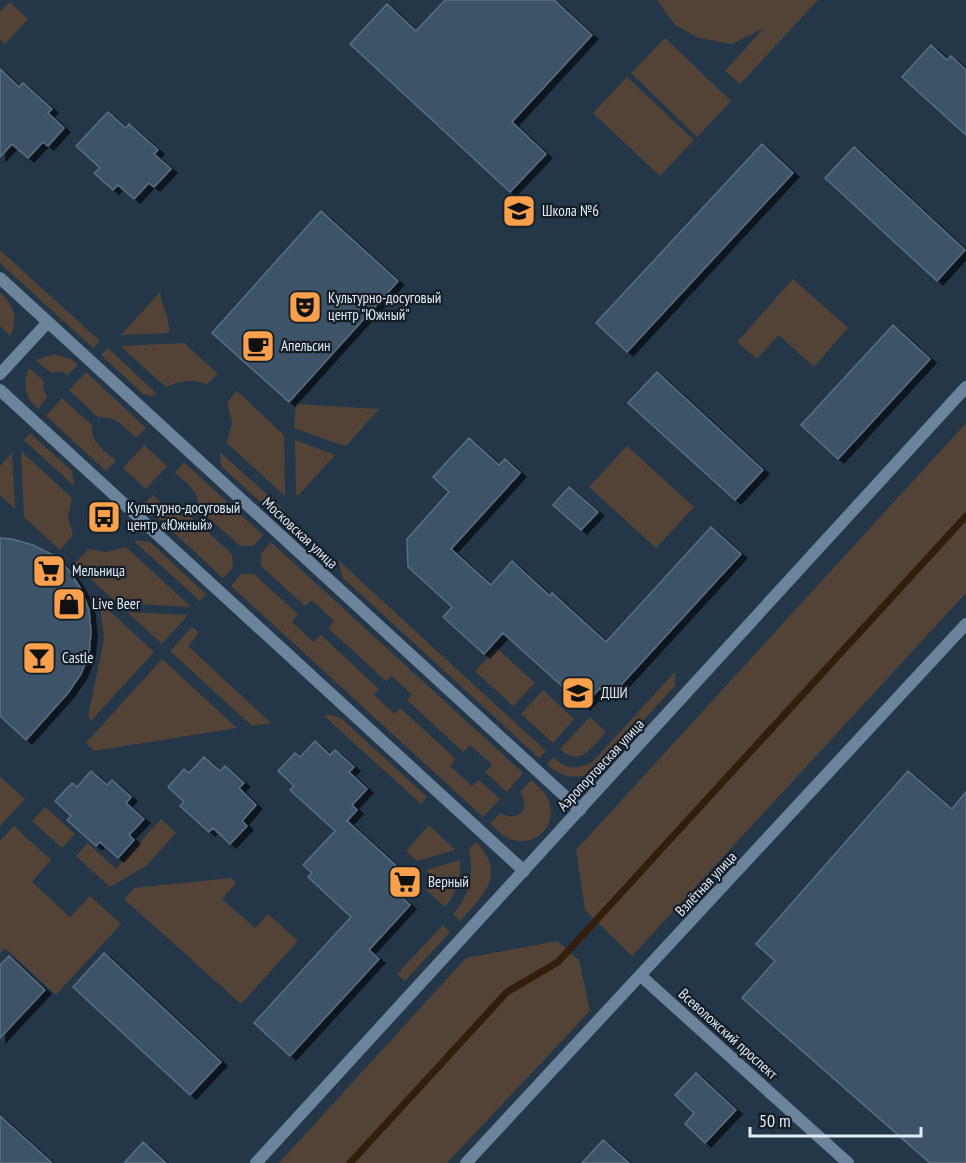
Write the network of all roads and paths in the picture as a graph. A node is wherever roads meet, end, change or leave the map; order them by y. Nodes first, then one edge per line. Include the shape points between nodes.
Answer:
1 (0, 278) edge
2 (48, 322) junction
3 (0, 374) edge
4 (966, 387) edge
5 (0, 390) edge
6 (966, 624) edge
7 (580, 810) junction
8 (524, 871) junction
9 (641, 976) junction
10 (256, 1163) edge
11 (466, 1163) edge
12 (848, 1163) edge

1 - 2 street, Московская улица
2 - 3 street
2 - 7 street, Московская улица
4 - 7 street, Аэропортовская улица
5 - 8 street
6 - 9 street, Взлётная улица
7 - 8 street, Аэропортовская улица
8 - 10 street, Аэропортовская улица
9 - 11 street, Взлётная улица
9 - 12 street, Всеволожский проспект

